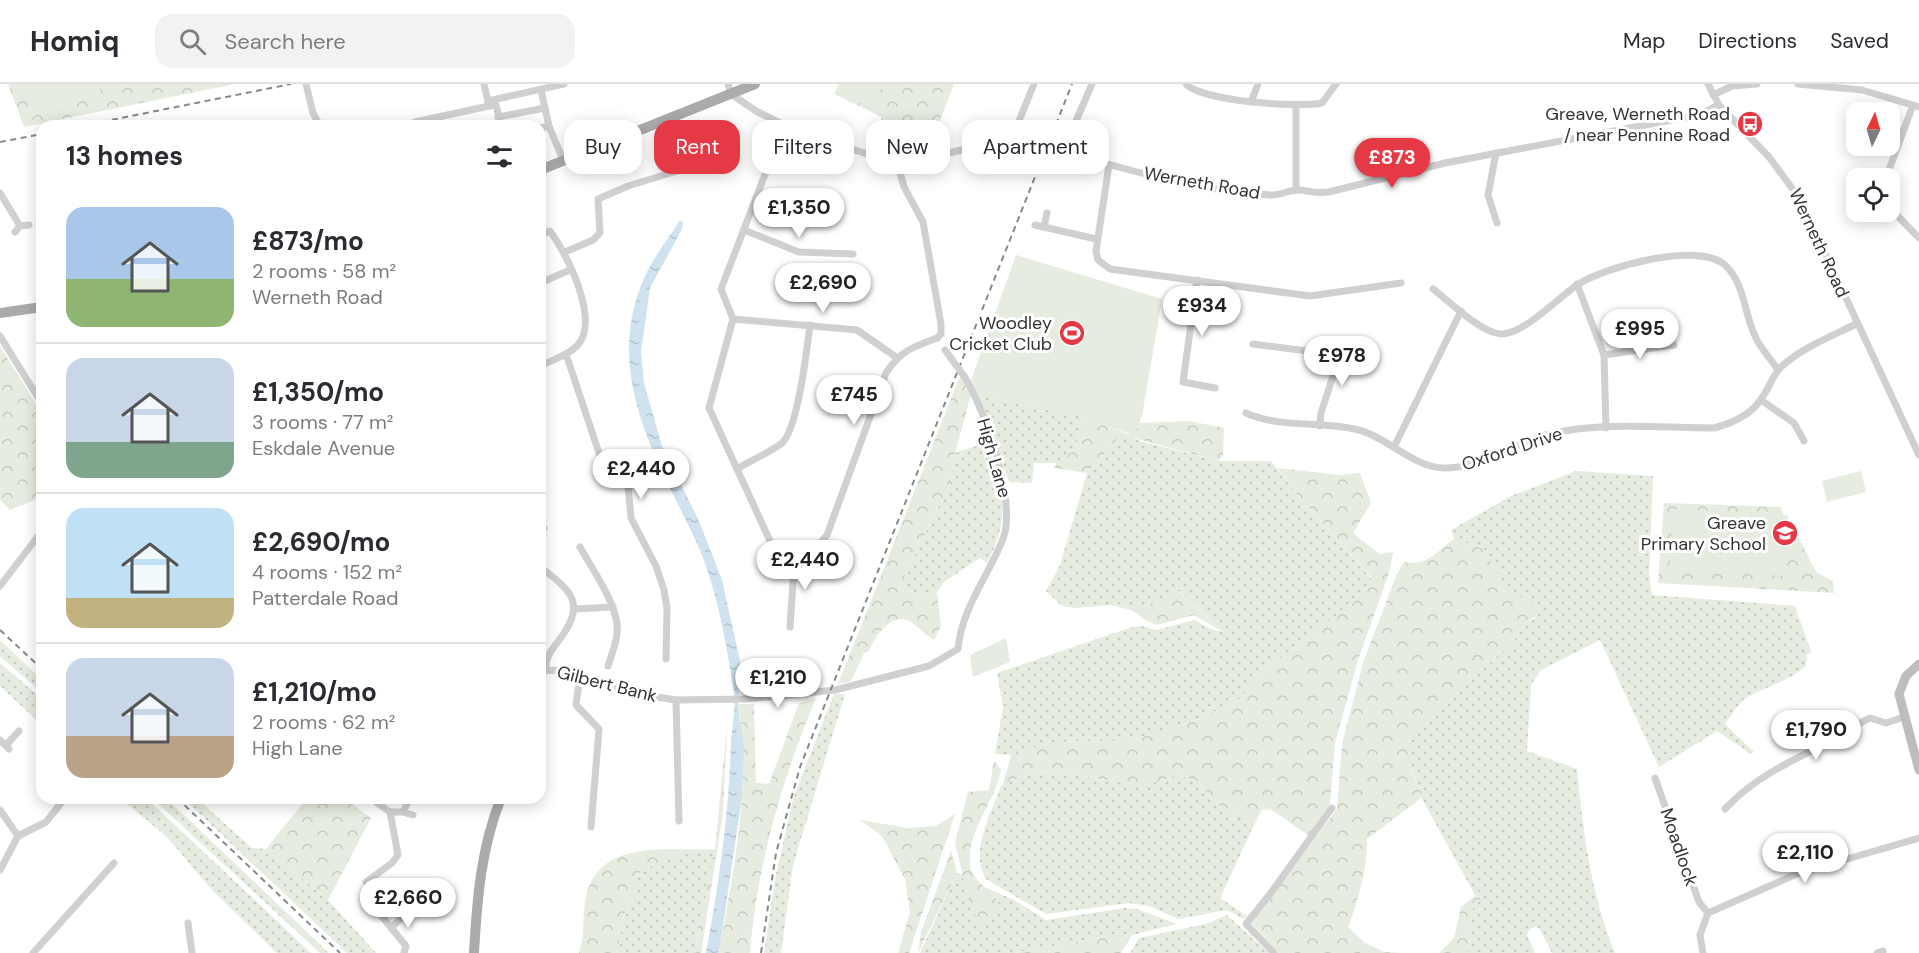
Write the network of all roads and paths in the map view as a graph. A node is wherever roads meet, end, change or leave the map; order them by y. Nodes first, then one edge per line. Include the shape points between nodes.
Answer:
1 (306, 84) edge
2 (484, 84) edge
3 (564, 84) edge
4 (755, 84) edge
5 (1034, 84) edge
6 (1092, 84) edge
7 (1186, 84) edge
8 (1258, 84) edge
9 (1336, 84) edge
10 (1708, 84) edge
11 (1757, 84) edge
12 (1798, 84) edge
13 (729, 89) edge
14 (541, 90) junction
15 (1713, 94) junction
16 (1251, 102) junction
17 (488, 104) junction
18 (1296, 105) junction
19 (1719, 105) junction
20 (1916, 106) edge
21 (545, 108) junction
22 (498, 117) junction
23 (318, 120) edge
24 (423, 120) edge
25 (499, 120) edge
26 (774, 120) edge
27 (1019, 120) edge
28 (1076, 120) edge
29 (549, 126) junction
30 (546, 127) edge
31 (1496, 153) junction
32 (563, 160) junction
33 (1109, 165) edge
34 (546, 167) edge
35 (1890, 168) edge
36 (667, 174) edge
37 (765, 174) edge
38 (900, 174) edge
39 (1107, 174) edge
40 (1296, 190) junction
41 (0, 193) edge
42 (1047, 213) dead end
43 (1900, 218) edge
44 (1497, 223) dead end
45 (29, 225) dead end
46 (1035, 225) dead end
47 (20, 226) junction
48 (1044, 227) junction
49 (744, 230) junction
50 (15, 232) dead end
51 (546, 233) edge
52 (1919, 238) edge
53 (1096, 239) junction
54 (565, 252) junction
55 (852, 254) dead end
56 (570, 270) junction
57 (546, 280) edge
58 (1197, 280) junction
59 (1401, 283) dead end
60 (1577, 284) junction
61 (1433, 289) dead end
62 (36, 308) edge
63 (1461, 310) junction
64 (0, 313) edge
65 (733, 319) junction
66 (1856, 324) junction
67 (810, 326) junction
68 (0, 336) edge
69 (937, 338) junction
70 (1253, 344) dead end
71 (1342, 345) dead end
72 (1674, 345) dead end
73 (566, 354) junction
74 (1339, 355) junction
75 (1604, 355) junction
76 (896, 357) junction
77 (546, 363) edge
78 (1779, 370) junction
79 (1215, 388) dead end
80 (36, 394) edge
81 (1761, 399) junction
82 (1246, 413) dead end
83 (1320, 426) junction
84 (1606, 428) junction
85 (1804, 441) dead end
86 (1394, 447) junction
87 (1919, 454) edge
88 (737, 468) junction
89 (36, 539) edge
90 (580, 547) dead end
91 (795, 554) junction
92 (546, 571) edge
93 (0, 586) edge
94 (613, 608) junction
95 (575, 609) junction
96 (790, 627) dead end
97 (666, 659) dead end
98 (546, 662) edge
99 (1919, 664) edge
100 (608, 666) dead end
101 (546, 670) edge
102 (580, 675) junction
103 (746, 699) joint
104 (676, 700) junction
105 (1904, 717) junction
106 (19, 731) dead end
107 (5, 745) edge
108 (1919, 770) edge
109 (1655, 778) dead end
110 (60, 804) edge
111 (379, 804) edge
112 (407, 804) edge
113 (499, 804) edge
114 (1332, 808) dead end
115 (1725, 809) dead end
116 (0, 810) edge
117 (390, 812) junction
118 (403, 812) junction
119 (413, 815) dead end
120 (679, 821) dead end
121 (591, 826) dead end
122 (18, 836) junction
123 (1919, 838) edge
124 (114, 862) dead end
125 (0, 870) edge
126 (366, 882) dead end
127 (432, 884) dead end
128 (1708, 913) junction
129 (380, 914) dead end
130 (188, 923) dead end
131 (391, 928) junction
132 (33, 953) edge
133 (192, 953) edge
134 (404, 953) edge
135 (474, 953) edge
136 (1274, 953) edge
137 (1703, 953) edge

1 - 23 street
2 - 17 street
3 - 14 street
4 - 13 main road
5 - 27 street
6 - 28 street
7 - 16 street via 1195,90
8 - 16 street
9 - 18 street via 1322,103
10 - 15 street
11 - 15 street via 1732,86
12 - 20 street via 1862,90
13 - 26 street
13 - 32 main road
14 - 17 street
14 - 21 street
15 - 19 street
16 - 18 street
17 - 22 street via 496,105
17 - 24 street
18 - 40 street
19 - 31 street, Werneth Road via 1698,115
19 - 66 street, Werneth Road via 1793,188 1815,228
20 - 35 street
21 - 22 street
21 - 29 street
22 - 25 street
29 - 30 street
29 - 32 street
31 - 40 street, Werneth Road via 1329,192
31 - 44 street via 1488,195
32 - 34 main road
33 - 40 street, Werneth Road via 1239,192 1280,195
36 - 54 street via 598,199 600,233
37 - 49 street
38 - 69 street via 923,222 941,324
39 - 53 street
41 - 47 street
42 - 48 street
43 - 52 street
45 - 47 street
46 - 48 street
47 - 50 street
48 - 53 street
49 - 55 street via 799,252
49 - 65 street via 721,289
51 - 54 street via 550,231
53 - 58 street via 1098,260 1110,269
54 - 56 street
56 - 57 street
56 - 73 street via 587,313 583,338
58 - 59 street via 1310,296
58 - 79 street via 1183,382
60 - 63 street via 1518,330 1503,334 1489,331
60 - 75 street
60 - 78 street via 1652,259 1713,258 1725,265 1738,283 1756,338
61 - 63 street
62 - 64 main road
63 - 86 street
65 - 67 street
65 - 88 street via 709,408
66 - 78 street, Oxford Drive via 1805,350
66 - 87 street, Werneth Road
67 - 76 street via 857,330
67 - 88 street via 805,368 790,429 783,442
68 - 80 street
69 - 76 street
69 - 103 street, High Lane, bridge via 976,398 1006,487 1008,518 1004,537 960,626 958,649 929,666 835,690
70 - 74 street
71 - 74 street
72 - 75 street
73 - 77 street
73 - 97 street via 602,462 628,486 631,518 664,590
74 - 83 street
75 - 84 street
76 - 91 street via 886,373 827,535 819,546 805,554
78 - 81 street, Oxford Drive
81 - 84 street, Oxford Drive via 1742,418 1714,428
81 - 85 street via 1794,423
82 - 83 street, Oxford Drive
83 - 86 street, Oxford Drive via 1361,431
84 - 86 street, Oxford Drive via 1549,434 1461,467 1444,469
88 - 91 street via 771,543
89 - 93 street
90 - 94 street
91 - 96 street
92 - 95 street via 564,584
94 - 95 street
94 - 100 street via 618,633
95 - 98 street via 572,622
99 - 105 street via 1906,676 1899,694
101 - 102 street, Gilbert Bank
102 - 104 street, Gilbert Bank via 639,694
102 - 121 street via 576,705 599,729
103 - 104 street, Gilbert Bank
104 - 120 street
105 - 108 street
105 - 115 street via 1886,723 1870,718 1842,732 1745,787
106 - 107 street
109 - 128 street, Moadlock via 1699,902
110 - 122 street via 46,822
111 - 117 street
112 - 118 street
113 - 135 main road via 482,858
114 - 136 street via 1246,924
116 - 122 street
117 - 118 street
117 - 126 street via 398,855
118 - 119 street
122 - 125 street
123 - 128 street via 1799,873
124 - 132 street
127 - 131 street via 415,882 412,908
128 - 137 street via 1700,934
129 - 131 street
130 - 133 street
131 - 134 street via 406,946

